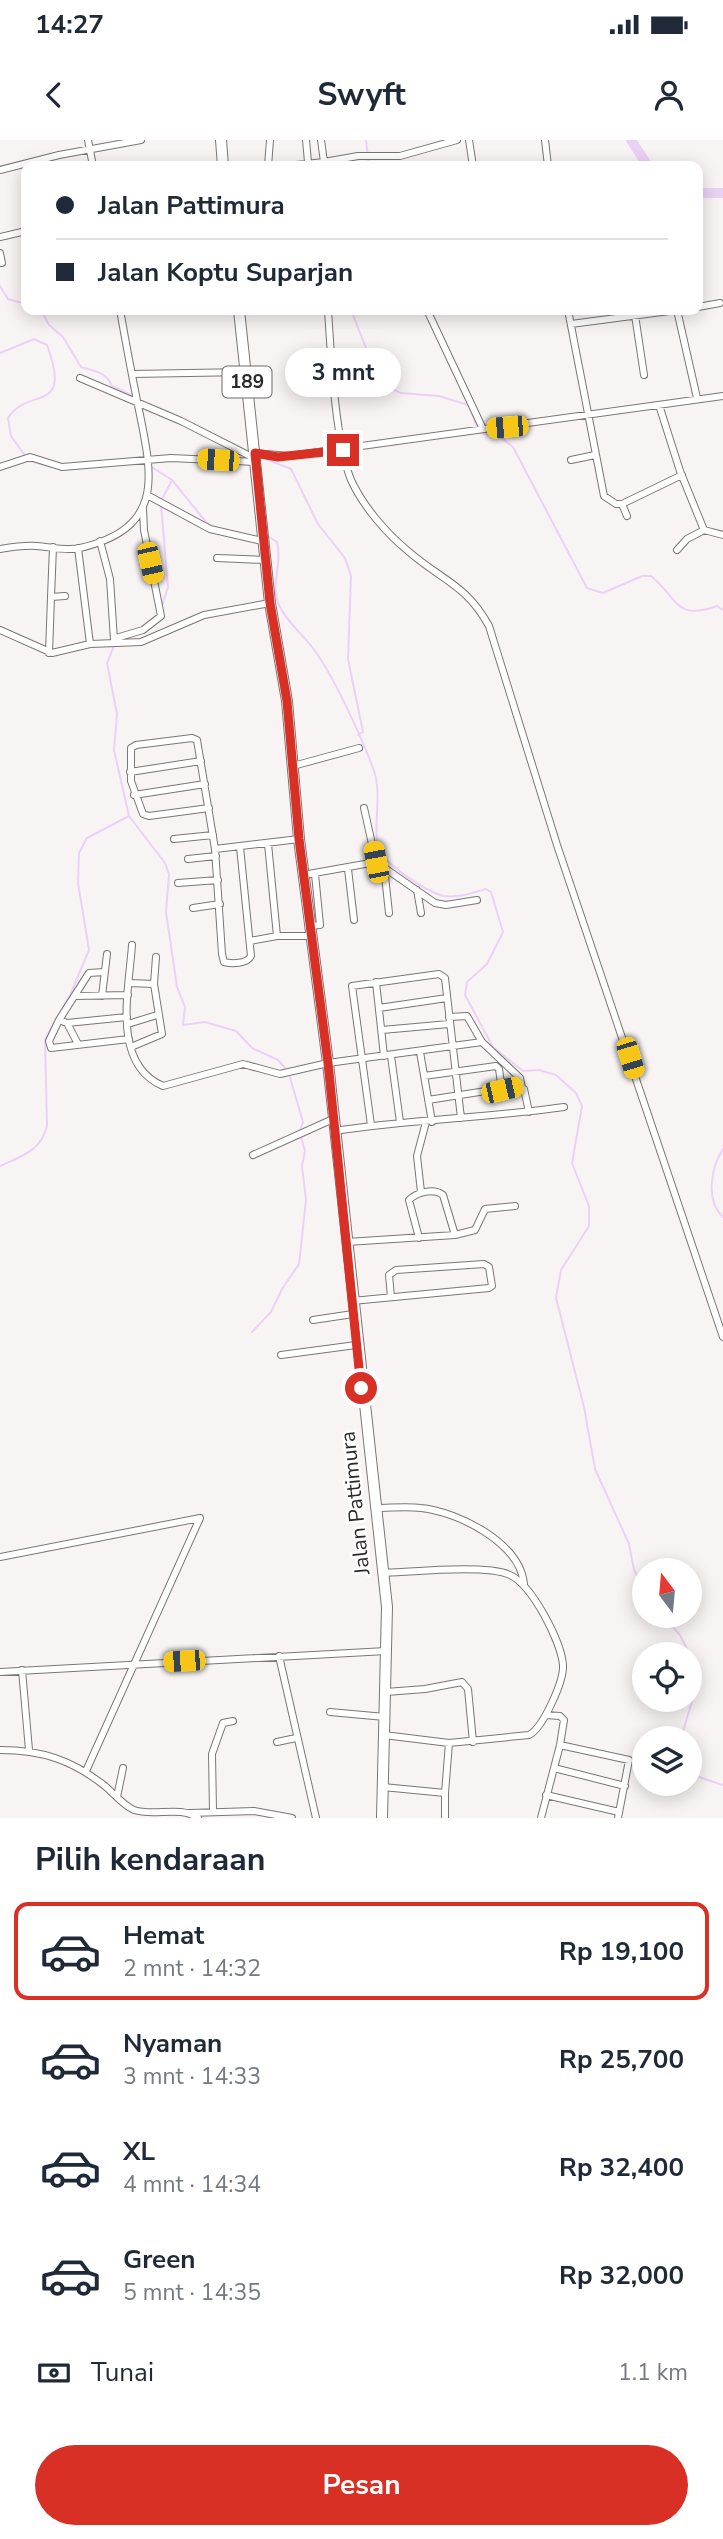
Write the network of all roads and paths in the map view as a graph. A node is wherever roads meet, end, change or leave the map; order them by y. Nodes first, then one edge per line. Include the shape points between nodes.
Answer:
1 (88, 140) edge
2 (141, 140) edge
3 (221, 140) edge
4 (270, 140) edge
5 (306, 140) edge
6 (321, 140) edge
7 (457, 140) edge
8 (469, 140) edge
9 (545, 140) edge
10 (90, 149) junction
11 (400, 156) junction
12 (0, 159) edge
13 (35, 161) edge
14 (92, 161) edge
15 (223, 161) edge
16 (268, 161) edge
17 (309, 161) edge
18 (324, 161) edge
19 (337, 161) edge
20 (399, 161) edge
21 (471, 161) edge
22 (547, 161) edge
23 (21, 164) edge
24 (3, 168) edge
25 (21, 232) edge
26 (0, 237) edge
27 (0, 253) edge
28 (2, 263) dead end
29 (720, 303) dead end
30 (703, 306) edge
31 (121, 315) edge
32 (240, 315) edge
33 (329, 315) edge
34 (429, 315) edge
35 (569, 315) edge
36 (635, 315) joint
37 (680, 315) edge
38 (571, 324) junction
39 (246, 372) junction
40 (132, 374) junction
41 (644, 375) dead end
42 (80, 378) dead end
43 (723, 396) edge
44 (697, 398) junction
45 (137, 401) junction
46 (659, 405) junction
47 (587, 417) junction
48 (482, 429) junction
49 (343, 450) junction
50 (596, 455) junction
51 (256, 457) junction
52 (571, 460) dead end
53 (150, 464) junction
54 (0, 467) edge
55 (682, 475) junction
56 (147, 495) junction
57 (622, 504) junction
58 (143, 507) junction
59 (627, 516) dead end
60 (704, 530) junction
61 (723, 535) edge
62 (262, 537) junction
63 (100, 541) junction
64 (682, 544) dead end
65 (53, 547) junction
66 (78, 548) junction
67 (0, 549) edge
68 (217, 558) dead end
69 (265, 560) junction
70 (65, 596) dead end
71 (51, 597) junction
72 (270, 603) junction
73 (0, 630) edge
74 (116, 643) junction
75 (90, 644) junction
76 (49, 653) junction
77 (359, 748) dead end
78 (201, 761) junction
79 (293, 766) junction
80 (130, 772) junction
81 (205, 784) junction
82 (134, 794) junction
83 (209, 808) junction
84 (364, 808) dead end
85 (213, 835) junction
86 (174, 839) dead end
87 (299, 839) junction
88 (268, 844) junction
89 (240, 847) junction
90 (215, 853) junction
91 (188, 859) dead end
92 (376, 862) junction
93 (384, 867) junction
94 (348, 869) junction
95 (309, 875) junction
96 (218, 880) junction
97 (178, 883) dead end
98 (416, 890) junction
99 (477, 900) dead end
100 (220, 904) junction
101 (193, 908) dead end
102 (389, 913) dead end
103 (421, 913) dead end
104 (354, 920) dead end
105 (311, 931) junction
106 (276, 936) junction
107 (250, 941) junction
108 (132, 945) dead end
109 (107, 954) dead end
110 (156, 957) dead end
111 (104, 972) junction
112 (376, 982) junction
113 (130, 983) junction
114 (154, 984) junction
115 (128, 995) junction
116 (75, 996) junction
117 (102, 996) junction
118 (447, 998) junction
119 (379, 1008) junction
120 (157, 1015) junction
121 (59, 1020) junction
122 (449, 1020) junction
123 (127, 1021) junction
124 (67, 1023) junction
125 (382, 1030) junction
126 (482, 1042) junction
127 (130, 1043) junction
128 (78, 1044) junction
129 (452, 1047) junction
130 (420, 1052) junction
131 (388, 1056) junction
132 (364, 1059) junction
133 (328, 1063) junction
134 (454, 1072) junction
135 (424, 1076) junction
136 (522, 1088) junction
137 (502, 1090) junction
138 (457, 1096) junction
139 (428, 1100) junction
140 (564, 1107) dead end
141 (529, 1112) junction
142 (461, 1118) junction
143 (333, 1119) junction
144 (400, 1122) junction
145 (429, 1122) junction
146 (371, 1125) junction
147 (334, 1131) junction
148 (253, 1155) dead end
149 (421, 1192) junction
150 (515, 1206) dead end
151 (455, 1235) junction
152 (419, 1238) junction
153 (347, 1242) junction
154 (391, 1297) junction
155 (352, 1301) junction
156 (353, 1314) junction
157 (313, 1320) dead end
158 (723, 1337) edge
159 (356, 1345) junction
160 (282, 1355) dead end
161 (376, 1508) junction
162 (0, 1557) edge
163 (382, 1573) junction
164 (524, 1584) junction
165 (387, 1651) junction
166 (279, 1656) junction
167 (132, 1663) junction
168 (22, 1671) junction
169 (0, 1672) edge
170 (386, 1692) junction
171 (330, 1712) dead end
172 (545, 1715) junction
173 (385, 1717) junction
174 (233, 1721) dead end
175 (384, 1735) junction
176 (296, 1738) junction
177 (278, 1742) dead end
178 (473, 1742) junction
179 (449, 1743) junction
180 (560, 1745) junction
181 (0, 1750) edge
182 (29, 1750) junction
183 (123, 1768) dead end
184 (554, 1768) junction
185 (86, 1771) junction
186 (625, 1786) junction
187 (383, 1787) junction
188 (445, 1793) junction
189 (547, 1795) junction
190 (117, 1797) junction
191 (213, 1811) junction
192 (190, 1814) junction
193 (619, 1815) edge
194 (198, 1818) edge
195 (292, 1818) edge
196 (316, 1818) edge
197 (382, 1818) edge
198 (445, 1818) edge
199 (541, 1818) edge

1 - 10 street
2 - 10 street
3 - 15 main road
4 - 16 street
5 - 17 street
6 - 18 street
7 - 11 street
8 - 21 street
9 - 22 street
10 - 13 street
10 - 14 street
11 - 19 street
11 - 20 street
12 - 24 street
23 - 24 street
25 - 26 street
27 - 28 street
29 - 30 street
31 - 40 street
32 - 39 main road, Jalan Pattimura / 189
33 - 49 street
34 - 48 street
35 - 38 street
36 - 38 street
36 - 41 street
37 - 44 street
38 - 47 street
39 - 40 street
39 - 51 main road, Jalan Pattimura / 189
40 - 45 street
42 - 45 street
43 - 44 street
44 - 46 street
45 - 51 street
45 - 53 street
46 - 47 street
46 - 55 street
47 - 48 street
47 - 50 street
48 - 49 street
49 - 51 street
49 - 158 street via 352,482 378,519 407,550 460,587 489,626 556,845
50 - 52 street
50 - 57 street via 604,496
51 - 53 street
51 - 62 main road, Jalan Pattimura / 189
53 - 54 street via 62,467 26,458
53 - 56 street
55 - 57 street
55 - 60 street
56 - 58 street
56 - 62 street via 210,529
57 - 59 street
58 - 63 street via 127,528
58 - 74 street via 161,616
60 - 61 street
60 - 64 street
62 - 69 main road, Jalan Pattimura / 189
63 - 66 street
63 - 74 street via 110,579
65 - 66 street
65 - 67 street
65 - 71 street
66 - 75 street
68 - 69 street
69 - 72 main road, Jalan Pattimura / 189
70 - 71 street
71 - 76 street
72 - 74 street via 204,615 141,642
72 - 79 main road, Jalan Pattimura / 189
73 - 76 street
74 - 75 street
75 - 76 street
77 - 79 street
78 - 80 street
78 - 80 street via 197,740 192,738 136,745 131,748
78 - 81 street
79 - 87 main road, Jalan Pattimura / 189
80 - 82 street
81 - 82 street
81 - 83 street
82 - 83 street via 146,816
83 - 85 street
84 - 92 street
85 - 86 street
85 - 90 street
87 - 88 street
87 - 95 main road, Jalan Pattimura / 189
88 - 89 street
88 - 106 street
89 - 90 street
89 - 107 street
90 - 91 street
90 - 96 street
92 - 93 street
92 - 94 street
93 - 98 street
93 - 102 street
94 - 95 street
94 - 104 street
95 - 105 main road, Jalan Pattimura / 189
96 - 97 street
96 - 100 street
98 - 99 street via 440,905
98 - 103 street
100 - 101 street
100 - 107 street via 224,962 249,960
105 - 106 street
105 - 133 main road, Jalan Pattimura / 189
106 - 107 street
108 - 113 street
109 - 111 street
110 - 114 street
111 - 116 street via 89,973
111 - 117 street
112 - 118 street via 442,974
112 - 119 street
112 - 132 street via 352,987
113 - 114 street
113 - 115 street
114 - 120 street
115 - 117 street
115 - 123 street
116 - 117 street
116 - 121 street
118 - 119 street
118 - 122 street
119 - 125 street
120 - 123 street
120 - 127 street via 161,1036
121 - 124 street
121 - 128 street via 50,1047
122 - 125 street
122 - 126 street via 467,1016
122 - 129 street
123 - 124 street
123 - 127 street
124 - 128 street
125 - 131 street
126 - 129 street
126 - 136 street via 517,1074 524,1083
127 - 128 street
127 - 133 street via 139,1070 163,1086 243,1065 280,1073
129 - 130 street
129 - 134 street
130 - 131 street
130 - 135 street
131 - 132 street
131 - 144 street
132 - 133 street
132 - 146 street
133 - 143 main road, Jalan Pattimura / 189
134 - 135 street
134 - 137 street via 498,1067
134 - 138 street
135 - 139 street
136 - 137 street
136 - 141 street
137 - 138 street
138 - 139 street
138 - 142 street
139 - 145 street
140 - 141 street
141 - 142 street
142 - 145 street
143 - 147 main road, Jalan Pattimura / 189
143 - 148 street
144 - 145 street
144 - 146 street
145 - 149 street via 417,1156
146 - 147 street
147 - 153 main road, Jalan Pattimura / 189
149 - 151 street via 443,1195
149 - 152 street via 409,1200
150 - 151 street via 485,1209 475,1230
151 - 152 street
152 - 153 street
153 - 155 main road, Jalan Pattimura / 189
154 - 154 street via 389,1275 396,1270 484,1264 492,1278 489,1288
154 - 155 street
155 - 156 main road, Jalan Pattimura / 189
156 - 157 street
156 - 159 main road, Jalan Pattimura / 189
159 - 160 street
159 - 161 main road, Jalan Pattimura / 189
161 - 163 main road, Jalan Pattimura / 189
161 - 164 street via 433,1510 492,1537 521,1566
162 - 167 street via 200,1518
163 - 164 street via 494,1570
163 - 165 main road, Jalan Pattimura / 189
164 - 172 street via 558,1644 562,1664
165 - 166 street
165 - 170 main road, Jalan Pattimura / 189
166 - 167 street
166 - 176 street
167 - 168 street
167 - 185 street
168 - 169 street
168 - 182 street
170 - 173 main road, Jalan Pattimura / 189
170 - 178 street via 462,1682 468,1689
171 - 173 street
172 - 178 street via 529,1735
172 - 180 street via 564,1718
173 - 175 main road, Jalan Pattimura / 189
174 - 191 street via 223,1723 212,1754
175 - 179 street
175 - 187 main road, Jalan Pattimura / 189
176 - 177 street
176 - 196 street
178 - 179 street
179 - 188 street
180 - 184 street
180 - 186 street via 626,1758 630,1763
181 - 182 street
182 - 185 street
183 - 190 street
184 - 186 street
184 - 189 street
185 - 190 street
186 - 193 street
187 - 188 street
187 - 197 main road, Jalan Pattimura / 189
188 - 198 street
189 - 193 street
189 - 199 street
190 - 192 street via 139,1811
191 - 192 street
191 - 195 street via 254,1811
192 - 194 street

